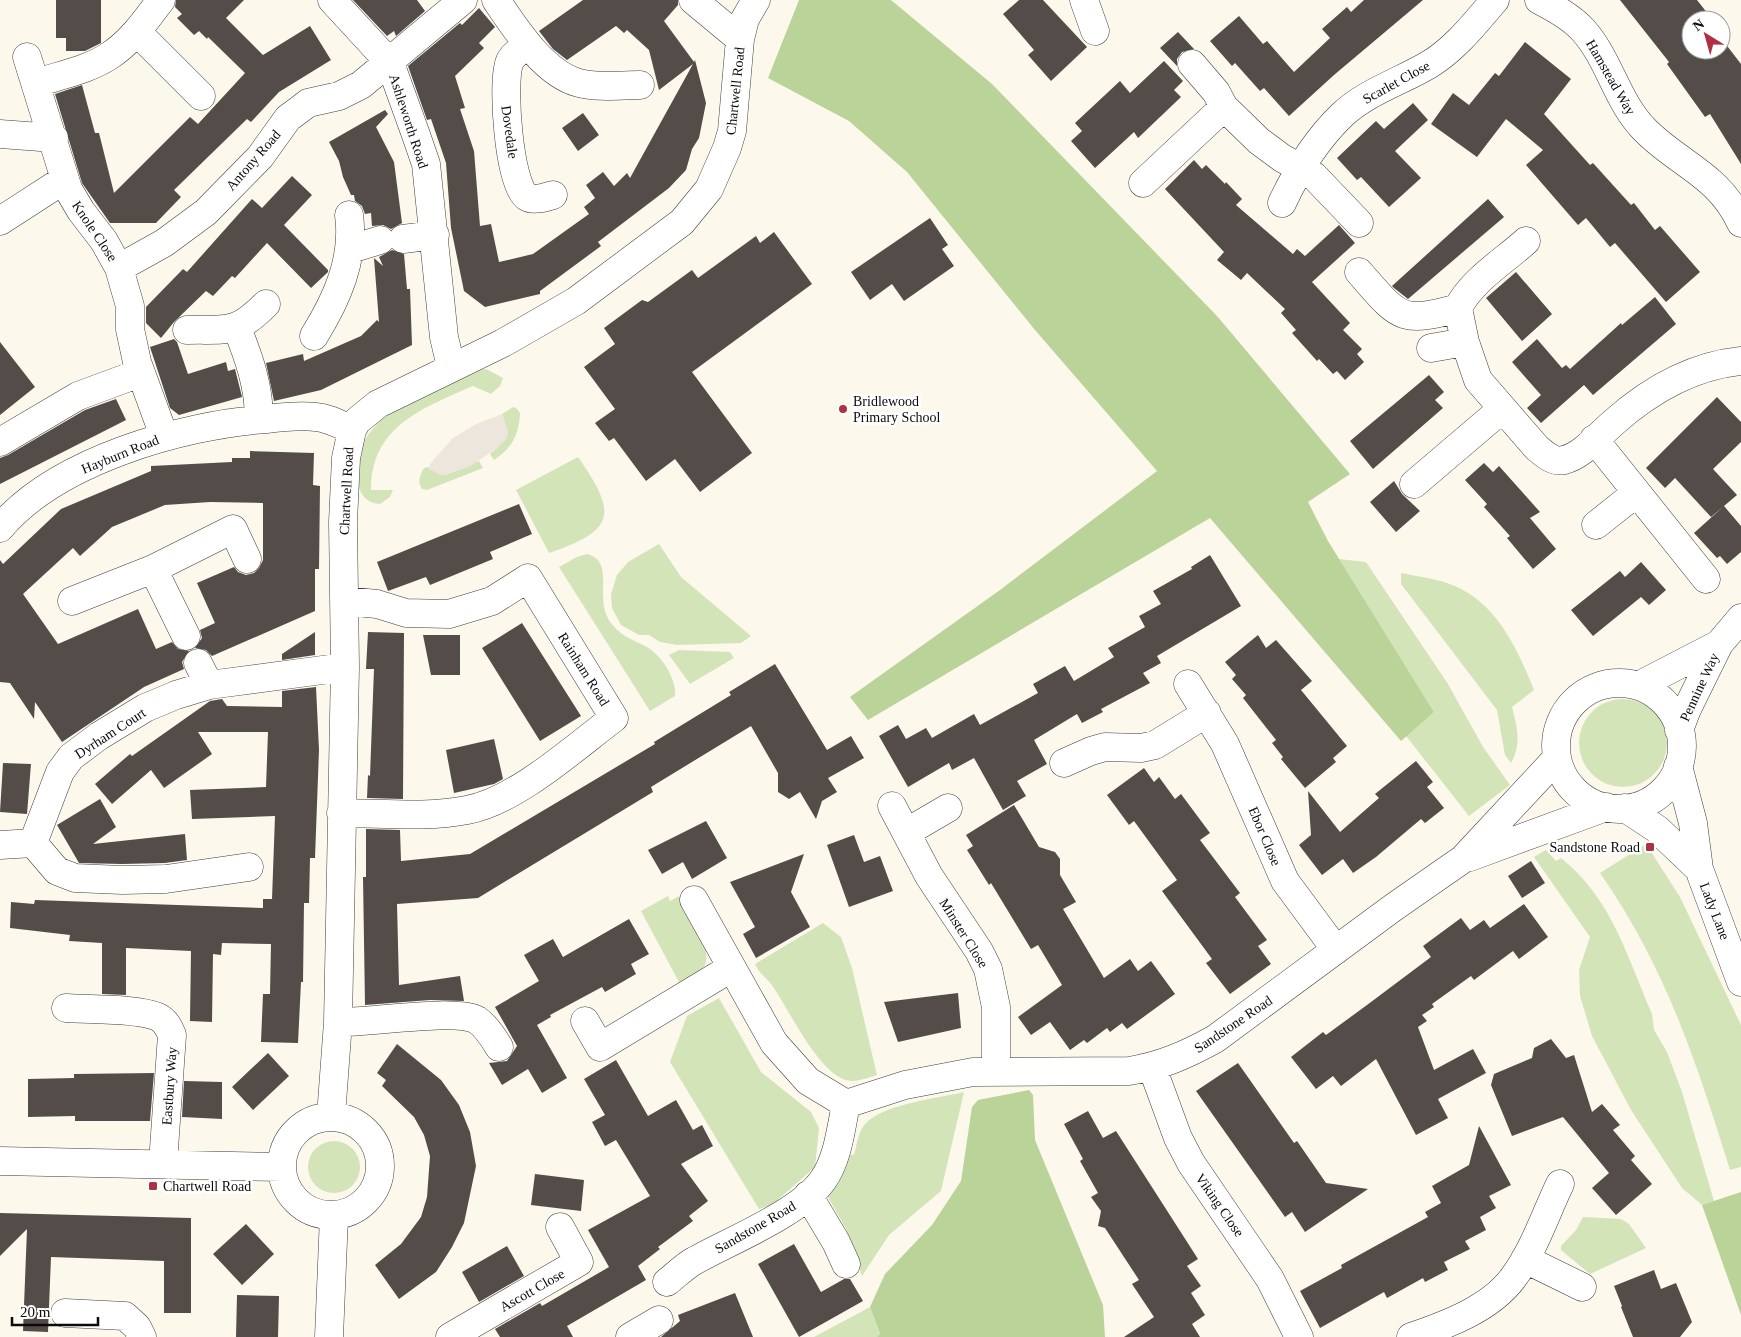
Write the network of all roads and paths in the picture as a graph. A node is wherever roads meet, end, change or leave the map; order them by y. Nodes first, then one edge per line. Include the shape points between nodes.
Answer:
1 (161, 0) edge
2 (332, 0) edge
3 (464, 0) edge
4 (496, 0) edge
5 (693, 0) edge
6 (756, 0) edge
7 (1084, 0) edge
8 (1495, 0) edge
9 (1539, 0) edge
10 (137, 32) junction
11 (1095, 32) dead end
12 (740, 40) junction
13 (528, 47) junction
14 (27, 57) dead end
15 (390, 63) junction
16 (1192, 64) dead end
17 (37, 83) junction
18 (640, 85) dead end
19 (201, 96) dead end
20 (1224, 107) junction
21 (0, 134) edge
22 (54, 138) junction
23 (1300, 167) junction
24 (66, 179) junction
25 (1143, 182) dead end
26 (553, 195) dead end
27 (1282, 203) dead end
28 (349, 215) dead end
29 (1739, 216) edge
30 (0, 221) edge
31 (1359, 223) dead end
32 (435, 235) junction
33 (1526, 241) dead end
34 (351, 249) junction
35 (120, 268) junction
36 (1359, 272) dead end
37 (266, 304) dead end
38 (1458, 308) junction
39 (237, 328) junction
40 (187, 330) dead end
41 (314, 336) dead end
42 (1465, 342) junction
43 (1431, 348) dead end
44 (1741, 361) edge
45 (451, 367) junction
46 (140, 373) junction
47 (1502, 409) junction
48 (258, 419) junction
49 (352, 430) junction
50 (164, 436) junction
51 (1594, 440) junction
52 (0, 442) edge
53 (1414, 484) dead end
54 (1635, 494) junction
55 (1596, 525) dead end
56 (0, 528) edge
57 (247, 559) dead end
58 (153, 569) junction
59 (1706, 579) dead end
60 (72, 601) dead end
61 (346, 601) junction
62 (1741, 618) edge
63 (186, 636) dead end
64 (1719, 644) junction
65 (345, 667) junction
66 (1188, 684) dead end
67 (1638, 686) junction
68 (1207, 713) junction
69 (1679, 730) junction
70 (1557, 758) junction
71 (1064, 763) dead end
72 (1678, 766) junction
73 (892, 806) dead end
74 (948, 808) dead end
75 (1616, 808) junction
76 (341, 813) junction
77 (907, 832) junction
78 (33, 843) junction
79 (0, 845) edge
80 (1464, 859) junction
81 (249, 867) dead end
82 (1699, 869) junction
83 (694, 900) dead end
84 (1336, 950) junction
85 (731, 968) junction
86 (1741, 982) edge
87 (66, 1008) dead end
88 (585, 1020) dead end
89 (338, 1022) junction
90 (499, 1047) dead end
91 (1152, 1067) junction
92 (996, 1070) junction
93 (846, 1104) junction
94 (331, 1116) junction
95 (0, 1161) edge
96 (163, 1164) junction
97 (282, 1167) junction
98 (1560, 1184) dead end
99 (808, 1195) junction
100 (334, 1216) junction
101 (560, 1227) dead end
102 (1525, 1259) junction
103 (846, 1264) dead end
104 (667, 1282) dead end
105 (1582, 1286) dead end
106 (66, 1313) dead end
107 (659, 1320) dead end
108 (142, 1337) edge
109 (329, 1337) edge
110 (450, 1337) edge
111 (630, 1337) edge
112 (1299, 1337) edge
113 (1411, 1337) edge

1 - 10 street
2 - 15 street, Ashleworth Road
3 - 15 street
4 - 13 street
5 - 12 street, Chartwell Road
6 - 12 street, Chartwell Road via 745,19
7 - 11 street
8 - 23 street, Scarlet Close via 1460,40 1441,56 1341,116
9 - 29 street, Hamstead Way via 1583,31 1622,98 1645,130 1707,178
10 - 17 street via 96,63
10 - 19 street
12 - 45 street, Chartwell Road via 732,131 714,180 694,209 667,235 576,301 503,343
13 - 18 street via 566,79 595,86
13 - 26 street, Dovedale via 511,58 505,81 512,152 520,189 525,197
14 - 17 street, Knole Close
15 - 32 street, Ashleworth Road via 426,164
15 - 35 street, Antony Road via 351,91 308,103 285,123 260,157 199,218
16 - 20 street via 1216,92
17 - 22 street, Knole Close
20 - 23 street via 1259,141
20 - 25 street
21 - 22 street
22 - 24 street, Knole Close
23 - 27 street, Scarlet Close
23 - 31 street via 1314,176
24 - 30 street
24 - 35 street, Knole Close via 72,197
28 - 34 street
32 - 34 street
32 - 45 street, Ashleworth Road via 444,337
33 - 38 street via 1474,287
34 - 41 street via 343,280
35 - 46 street, Knole Close via 130,306 132,344
36 - 38 street via 1398,314 1428,317
37 - 39 street
38 - 42 street
39 - 40 street
39 - 48 street via 250,358 259,396
42 - 43 street
42 - 47 street via 1478,380
44 - 51 street via 1701,368 1668,383 1646,395
45 - 49 street, Chartwell Road via 378,404 357,421
46 - 50 street, Knole Close
46 - 52 street via 78,396
47 - 51 street via 1544,455 1559,461 1573,456
47 - 53 street
48 - 49 street, Hayburn Road via 317,417
48 - 50 street, Hayburn Road via 226,422
49 - 61 street, Chartwell Road via 346,458 343,522
50 - 56 street, Hayburn Road via 52,483 29,499
51 - 54 street
54 - 55 street
54 - 59 street
57 - 58 street via 233,529
58 - 60 street
58 - 63 street
61 - 65 street, Chartwell Road
61 - 76 street, Rainham Road via 377,604 406,613 449,614 492,600 528,578 614,718 526,783 488,804 450,813
62 - 64 street, Pennine Way
64 - 67 street, Pennine Way
64 - 69 street, Pennine Way
65 - 76 street, Chartwell Road
65 - 78 street, Dyrham Court via 203,674 176,695 145,708 71,757 56,780
66 - 68 street, Ebor Close
67 - 69 street, Lady Lane via 1664,703
67 - 70 street, Lady Lane via 1605,684 1589,690 1575,701 1560,722
68 - 71 street via 1155,745 1105,747
68 - 84 street, Ebor Close via 1236,766 1285,881
69 - 72 street, Lady Lane
70 - 75 street, Lady Lane via 1570,786 1586,800
70 - 80 street, Sandstone Road
72 - 75 street, Lady Lane via 1658,794 1637,806
72 - 82 street, Lady Lane
73 - 77 street, Minster Close
74 - 77 street
75 - 80 street, Sandstone Road
75 - 82 street, Lady Lane via 1657,829
76 - 89 street, Chartwell Road
77 - 92 street, Minster Close via 938,891 988,969 996,1007
78 - 79 street
78 - 81 street via 57,871 75,878 166,879
80 - 84 street, Sandstone Road
82 - 86 street, Lady Lane
83 - 85 street
84 - 91 street, Sandstone Road via 1215,1039 1182,1057
85 - 88 street via 600,1047
85 - 93 street via 783,1054 808,1081
87 - 96 street, Eastbury Way via 145,1013 169,1026 172,1035
89 - 90 street via 470,1017 481,1023
89 - 94 street, Chartwell Road
91 - 92 street, Sandstone Road via 1108,1073
91 - 112 street, Viking Close via 1178,1138 1191,1163 1270,1279
92 - 93 street, Sandstone Road via 927,1080
93 - 99 street, Sandstone Road via 830,1167 823,1181
94 - 97 street via 315,1119 296,1132 284,1152
94 - 100 street via 361,1126 379,1152 381,1168 378,1184 370,1197 358,1208
95 - 96 street
96 - 97 street
97 - 100 street via 284,1182 300,1205 313,1212
98 - 102 street
99 - 103 street
99 - 104 street, Sandstone Road via 785,1212 692,1262
100 - 109 street
101 - 110 street, Ascott Close via 579,1262
102 - 105 street
102 - 113 street via 1507,1285 1483,1304 1440,1327
106 - 108 street via 125,1316
107 - 111 street

